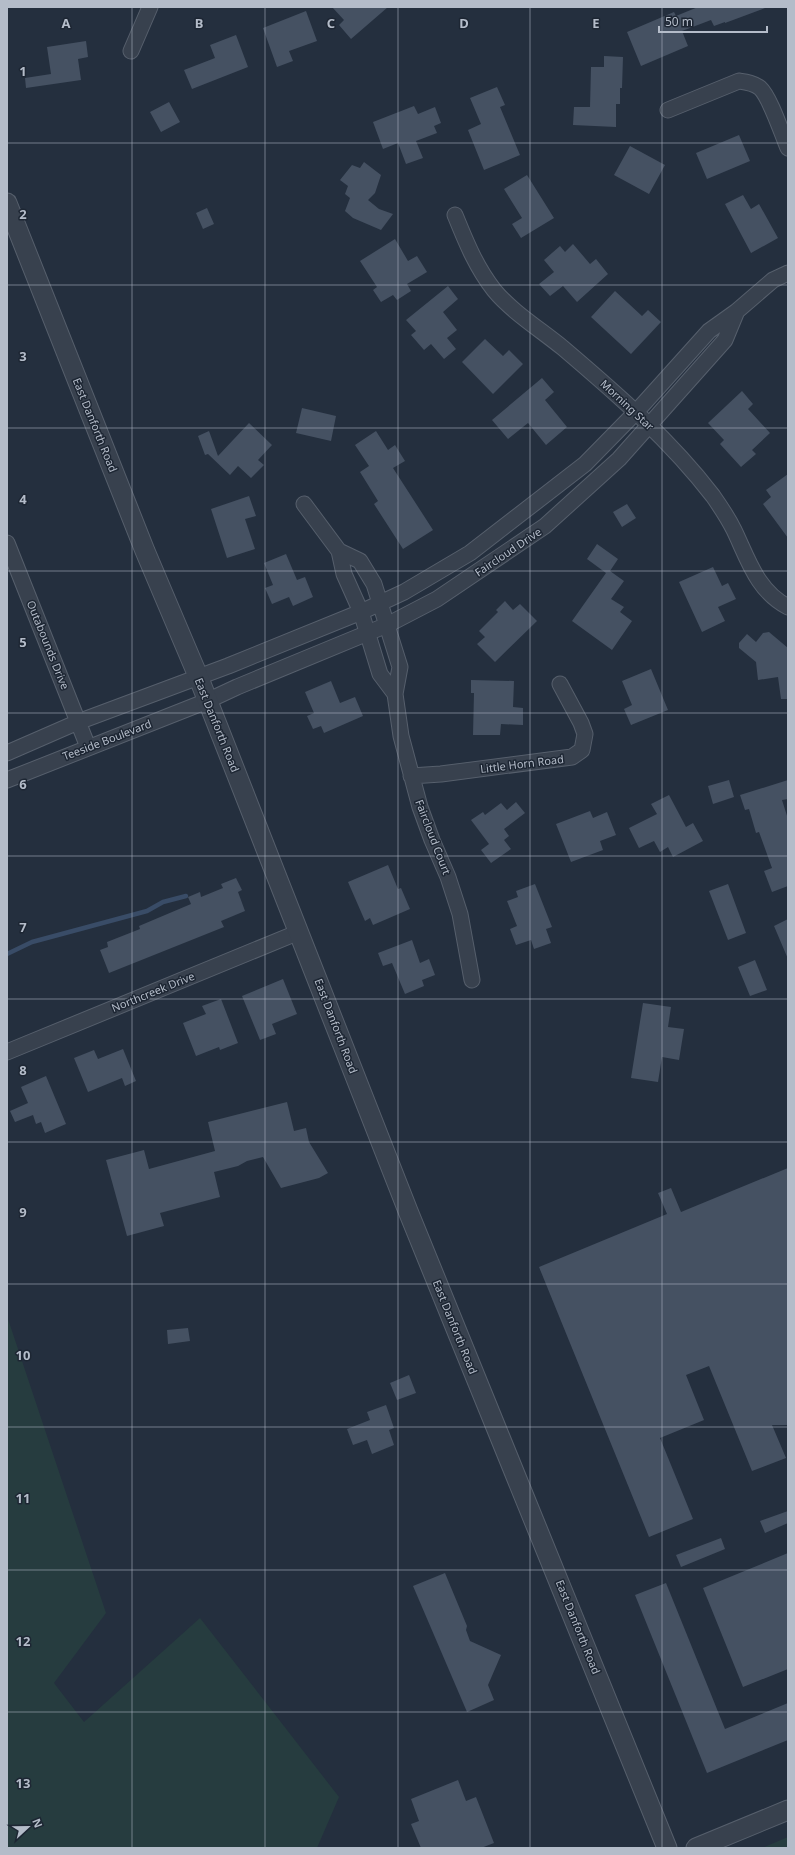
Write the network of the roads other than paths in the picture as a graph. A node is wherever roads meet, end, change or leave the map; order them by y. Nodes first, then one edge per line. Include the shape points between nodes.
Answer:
1 (150, 7) edge
2 (131, 50) dead end
3 (668, 110) dead end
4 (788, 148) edge
5 (7, 203) edge
6 (455, 215) dead end
7 (788, 273) edge
8 (737, 311) junction
9 (636, 411) junction
10 (649, 425) junction
11 (304, 504) dead end
12 (7, 543) edge
13 (339, 552) junction
14 (380, 603) junction
15 (788, 607) edge
16 (361, 612) junction
17 (387, 625) junction
18 (368, 634) junction
19 (198, 676) junction
20 (560, 684) dead end
21 (395, 694) junction
22 (207, 701) junction
23 (78, 722) junction
24 (88, 747) junction
25 (7, 753) edge
26 (411, 776) junction
27 (7, 780) edge
28 (299, 932) junction
29 (472, 980) dead end
30 (7, 1052) edge
31 (788, 1810) edge
32 (667, 1848) edge
33 (696, 1848) edge

1 - 2 street
3 - 4 street via 739,81 751,83 760,88 769,102
5 - 19 street, East Danforth Road via 145,551
6 - 9 street, Morning Star via 474,262 494,291
7 - 8 street, Faircloud Drive via 773,280
8 - 9 street, Faircloud Drive via 709,331
8 - 10 street, Faircloud Drive via 726,340
9 - 10 street, Morning Star
9 - 14 street, Faircloud Drive via 585,464 470,553 404,592
10 - 15 street, Morning Star via 713,497 733,528 762,586
10 - 17 street, Faircloud Drive via 619,459 545,526 437,599
11 - 13 street, Faircloud Court
12 - 23 street, Outabounds Drive
13 - 14 street, Faircloud Court via 360,561 374,584
13 - 16 street, Faircloud Court via 344,574
14 - 16 street, Faircloud Drive
14 - 17 street, Faircloud Court
16 - 18 street, Faircloud Court
16 - 19 street, Faircloud Drive
17 - 18 street, Faircloud Drive
17 - 21 street, Faircloud Court via 400,667
18 - 21 street, Faircloud Court via 380,674
18 - 22 street, Faircloud Drive
19 - 22 street, East Danforth Road
19 - 23 street
20 - 26 street, Little Horn Road via 585,734 582,750 572,757
21 - 26 street, Faircloud Court via 401,736
22 - 24 street, Teeside Boulevard
22 - 28 street, East Danforth Road
23 - 24 street, Outabounds Drive
23 - 25 street
24 - 27 street, Teeside Boulevard
26 - 29 street, Faircloud Court via 457,906
28 - 30 street, Northcreek Drive
28 - 32 street, East Danforth Road via 413,1224
31 - 33 street

